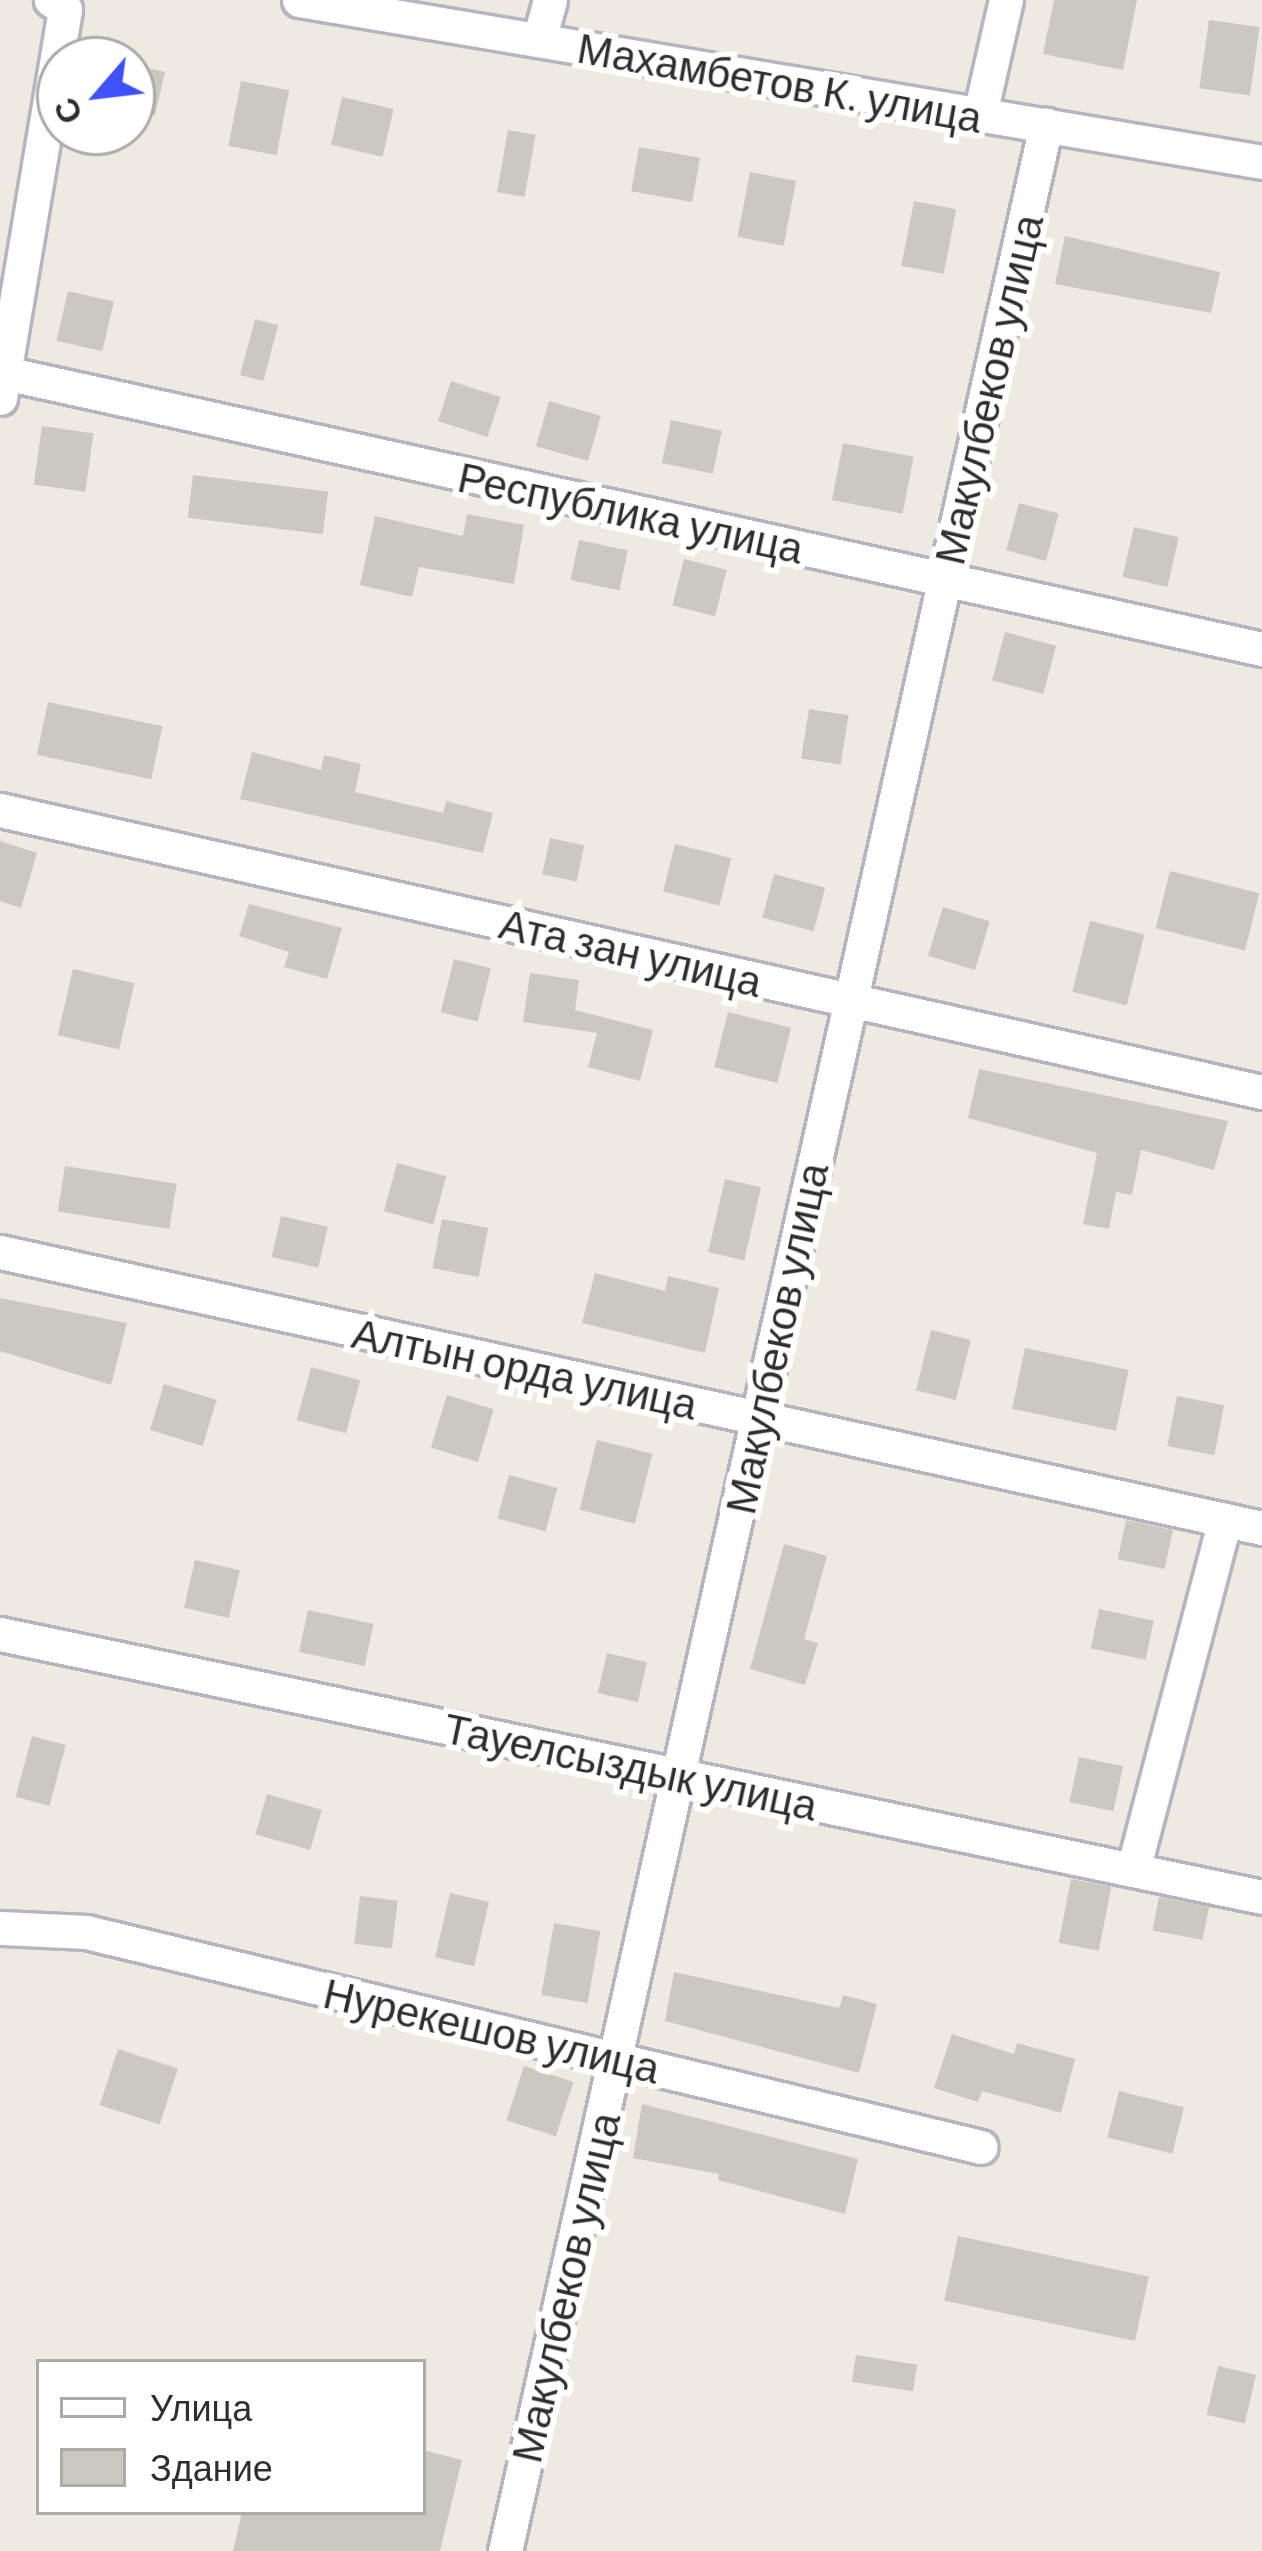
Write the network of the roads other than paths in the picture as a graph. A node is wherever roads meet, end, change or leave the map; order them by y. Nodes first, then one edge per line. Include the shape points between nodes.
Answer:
1 (51, 0) edge
2 (298, 0) edge
3 (550, 0) edge
4 (1006, 0) edge
5 (539, 40) junction
6 (980, 114) junction
7 (1046, 125) junction
8 (1262, 162) edge
9 (2, 381) edge
10 (944, 579) junction
11 (1262, 649) edge
12 (0, 810) edge
13 (849, 1000) junction
14 (1262, 1092) edge
15 (0, 1252) edge
16 (757, 1418) junction
17 (1225, 1520) junction
18 (1262, 1528) edge
19 (0, 1634) edge
20 (679, 1774) junction
21 (1133, 1870) junction
22 (1262, 1897) edge
23 (0, 1928) edge
24 (616, 2059) junction
25 (981, 2147) dead end
26 (505, 2551) edge

1 - 9 street via 65,9
2 - 5 street, Махамбетов К. улица
3 - 5 street
4 - 6 street
5 - 6 street, Махамбетов К. улица
6 - 7 street, Махамбетов К. улица
7 - 8 street, Махамбетов К. улица
7 - 10 street, Макулбеков улица
9 - 10 street, Республика улица
10 - 11 street, Республика улица
10 - 13 street, Макулбеков улица
12 - 13 street, Ата зан улица
13 - 14 street, Ата зан улица
13 - 16 street, Макулбеков улица
15 - 16 street, Алтын орда улица
16 - 17 street, Алтын орда улица
16 - 20 street, Макулбеков улица
17 - 18 street, Алтын орда улица
17 - 21 street
19 - 20 street, Тауелсыздык улица
20 - 21 street, Тауелсыздык улица
20 - 24 street, Макулбеков улица
21 - 22 street, Тауелсыздык улица
23 - 24 street, Нурекешов улица via 86,1932
24 - 25 street, Нурекешов улица
24 - 26 street, Макулбеков улица

